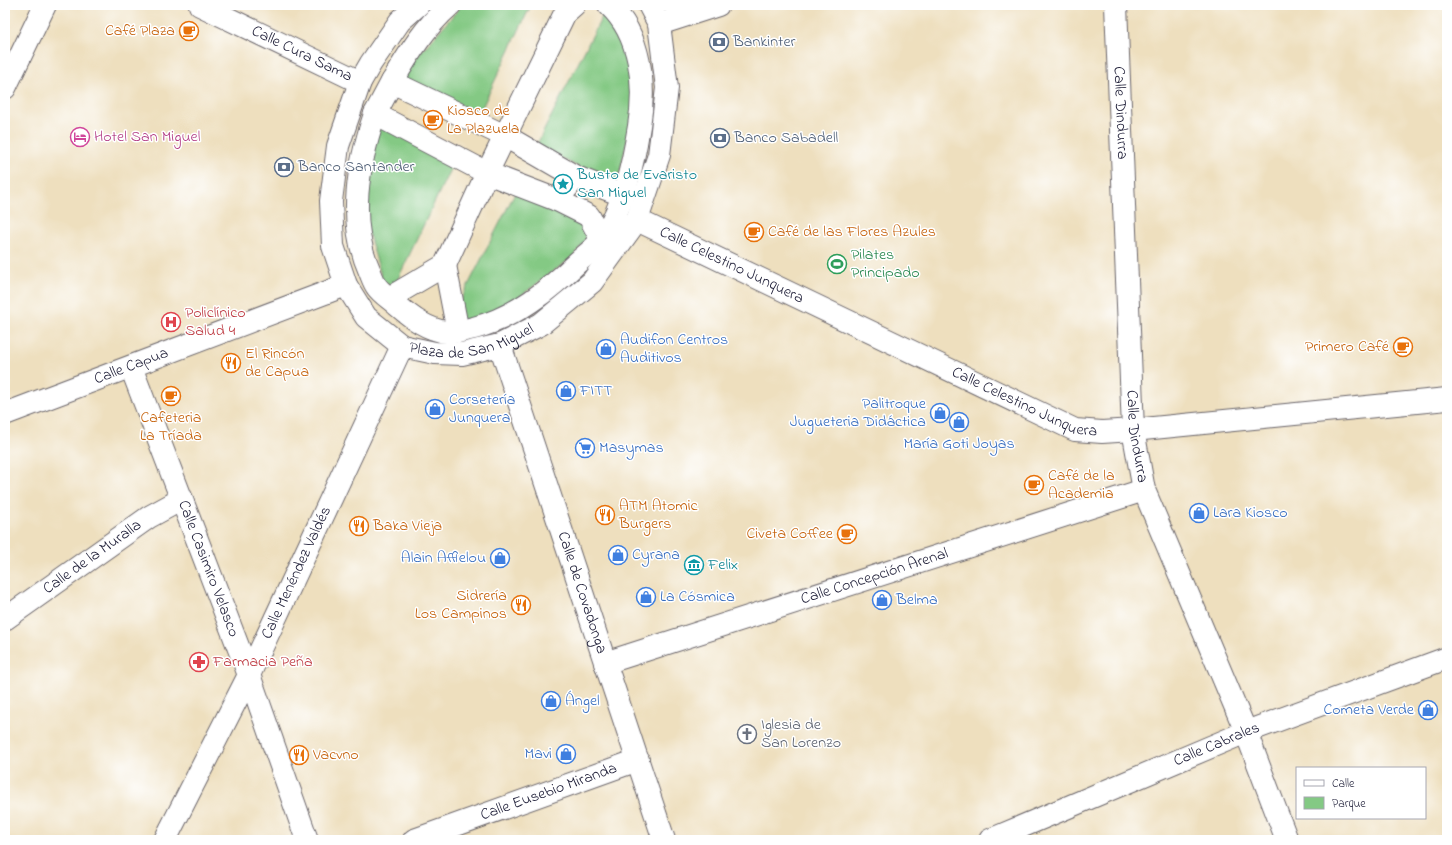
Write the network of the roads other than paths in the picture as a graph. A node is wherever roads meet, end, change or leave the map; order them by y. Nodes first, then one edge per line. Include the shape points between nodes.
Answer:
1 (45, 5) edge
2 (200, 5) edge
3 (418, 5) edge
4 (450, 5) edge
5 (574, 5) edge
6 (609, 5) edge
7 (648, 5) edge
8 (718, 5) edge
9 (1116, 5) edge
10 (658, 24) junction
11 (360, 82) junction
12 (392, 82) junction
13 (5, 88) edge
14 (375, 114) junction
15 (505, 136) junction
16 (487, 173) junction
17 (576, 177) junction
18 (622, 195) junction
19 (557, 200) junction
20 (637, 220) junction
21 (601, 239) junction
22 (445, 265) junction
23 (346, 285) junction
24 (383, 293) junction
25 (458, 332) junction
26 (500, 345) junction
27 (402, 346) junction
28 (131, 367) junction
29 (1447, 399) edge
30 (5, 414) edge
31 (1133, 430) junction
32 (1144, 490) junction
33 (182, 499) junction
34 (5, 619) edge
35 (1447, 658) edge
36 (605, 663) junction
37 (249, 675) junction
38 (1246, 732) junction
39 (638, 760) junction
40 (165, 840) edge
41 (307, 840) edge
42 (414, 840) edge
43 (664, 840) edge
44 (990, 840) edge
45 (1287, 840) edge

1 - 13 street
2 - 11 street, Calle Cura Sama
3 - 11 street, Plaza de San Miguel via 400,21 370,63
4 - 12 street via 416,41
5 - 15 street via 565,13
6 - 18 street via 616,11 632,41 641,70 640,121 632,167
7 - 10 street, Plaza de San Miguel
8 - 10 street
9 - 31 street, Calle Dindurra
10 - 20 street, Plaza de San Miguel via 667,88 660,155
11 - 23 street, Plaza de San Miguel via 338,146 331,201 333,246
12 - 14 street
12 - 15 street
14 - 16 street
14 - 24 street via 362,163 356,206 360,241 366,263
15 - 16 street
15 - 17 street
16 - 19 street
16 - 22 street
17 - 18 street
17 - 19 street
18 - 21 street
19 - 21 street via 589,216
20 - 26 street, Plaza de San Miguel via 592,282 541,324
20 - 31 street, Calle Celestino Junquera via 1075,430
21 - 25 street via 537,298 497,321
22 - 24 street
22 - 25 street, Plaza de San Miguel
23 - 27 street, Plaza de San Miguel via 366,317
23 - 28 street, Calle Capua
24 - 25 street, Plaza de San Miguel via 409,316 429,328
26 - 27 street, Plaza de San Miguel via 462,354 435,353
26 - 36 street, Calle de Covadonga
27 - 37 street, Calle Menéndez Valdés
28 - 30 street, Calle Capua
28 - 33 street, Calle Casimiro Velasco
29 - 31 street, Calle Celestino Junquera
31 - 32 street, Calle Dindurra
32 - 36 street, Calle Concepción Arenal
32 - 38 street, Calle Dindurra
33 - 34 street, Calle de la Muralla via 149,517
33 - 37 street, Calle Casimiro Velasco
35 - 38 street, Calle Cabrales
36 - 39 street, Calle de Covadonga
37 - 40 street, Calle Menéndez Valdés
37 - 41 street, Calle Casimiro Velasco
38 - 44 street, Calle Cabrales
38 - 45 street, Calle Dindurra
39 - 42 street, Calle Eusebio Miranda
39 - 43 street, Calle de Covadonga

